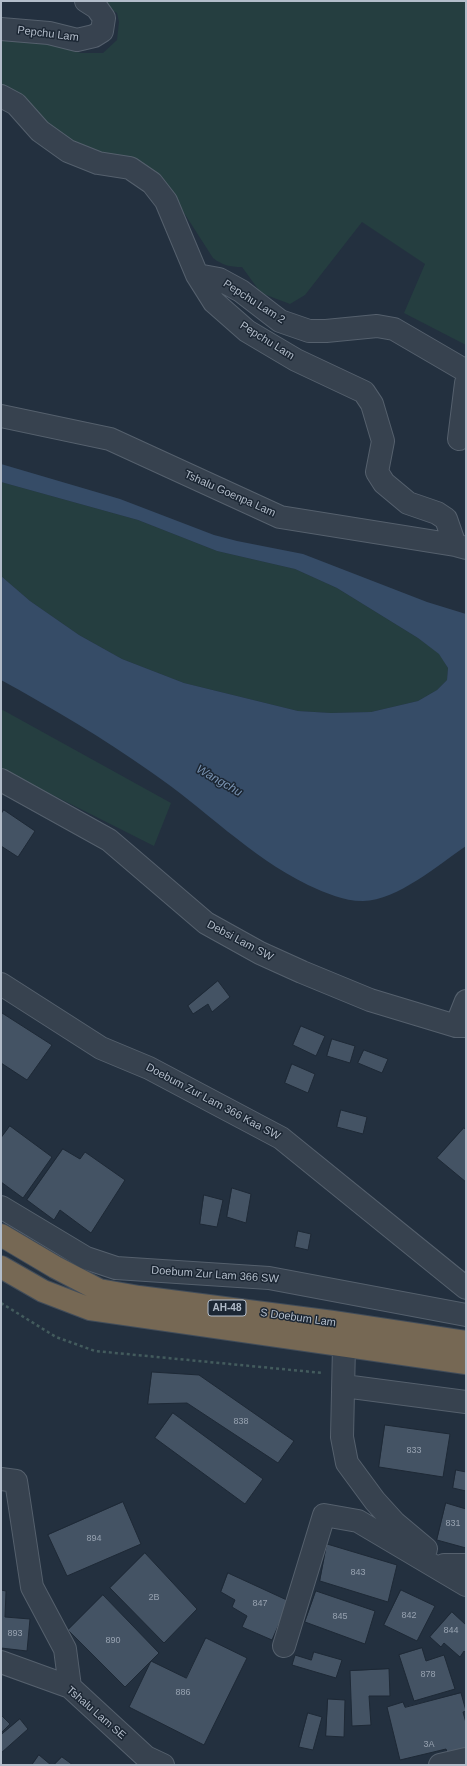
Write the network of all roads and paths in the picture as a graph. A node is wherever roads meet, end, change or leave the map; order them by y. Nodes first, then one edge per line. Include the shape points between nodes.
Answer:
1 (86, 1) edge
2 (1, 29) edge
3 (1, 96) edge
4 (197, 275) junction
5 (466, 371) edge
6 (466, 383) edge
7 (1, 416) edge
8 (459, 439) dead end
9 (460, 546) edge
10 (1, 780) edge
11 (1, 984) edge
12 (466, 1001) edge
13 (461, 1026) edge
14 (1, 1207) edge
15 (1, 1234) edge
16 (1, 1266) edge
17 (466, 1288) edge
18 (1, 1303) edge
19 (466, 1315) edge
20 (466, 1342) edge
21 (344, 1346) junction
22 (466, 1363) edge
23 (344, 1380) junction
24 (466, 1402) edge
25 (1, 1479) edge
26 (444, 1565) junction
27 (466, 1565) edge
28 (466, 1584) edge
29 (284, 1646) dead end
30 (1, 1662) edge
31 (70, 1687) junction
32 (466, 1759) edge
33 (163, 1765) edge
34 (440, 1765) edge

1 - 2 street, Pepchu Lam via 97,8 104,18 102,31 94,36 77,40 49,33
3 - 4 street, Pepchu Lam via 16,104 40,130 68,151 98,163 130,168 152,183 166,201
4 - 5 street, Pepchu Lam 2 via 219,279 241,291 280,321 309,331 377,326 394,329
4 - 9 street, Pepchu Lam via 214,302 247,331 296,360 364,392 372,404 384,441 377,472 384,483 408,503 437,513 446,519
6 - 8 street
7 - 9 street, Tshalu Goenpa Lam via 110,439 280,517
10 - 13 street, Debsi Lam SW via 109,840 206,924 260,953 370,1000
11 - 17 street, Doebum Zur Lam 366 Kaa SW via 101,1048 149,1068 281,1138
12 - 13 street
14 - 19 street, Doebum Zur Lam 366 SW via 86,1258 116,1268 270,1278
15 - 20 highway, S Doebum Lam / AH-48 via 55,1267 100,1290
16 - 21 highway, S Doebum Lam / AH-48 via 43,1291 90,1309
18 - 23 path via 56,1337 95,1351 305,1372
21 - 22 highway, S Doebum Lam / AH-48
21 - 23 street
23 - 24 street
23 - 26 street via 342,1437 347,1463 385,1512
25 - 31 street via 16,1481 32,1587 65,1650
26 - 27 street
26 - 28 street
28 - 29 street via 358,1520 324,1515
30 - 31 street, Tshalu Lam SE
31 - 33 street, Tshalu Lam SE via 146,1757
32 - 34 street

